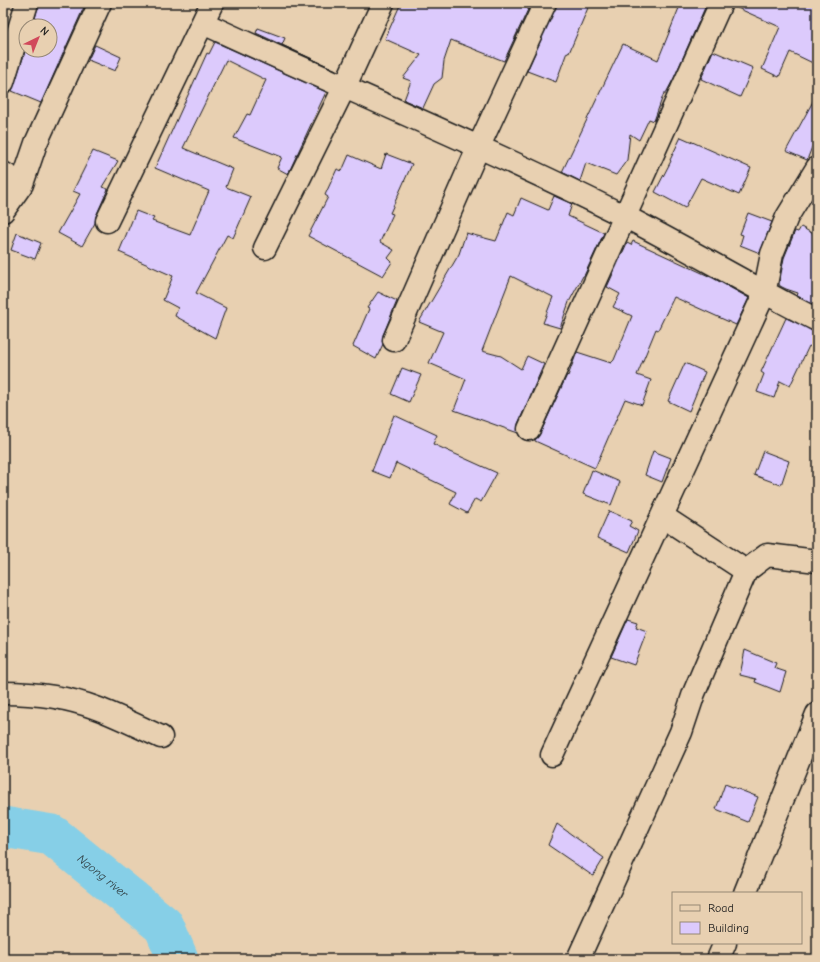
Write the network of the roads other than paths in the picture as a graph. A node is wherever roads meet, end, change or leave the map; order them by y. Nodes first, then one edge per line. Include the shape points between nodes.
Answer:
1 (26, 3) edge
2 (100, 3) edge
3 (212, 3) edge
4 (383, 3) edge
5 (545, 3) edge
6 (721, 3) edge
7 (203, 23) junction
8 (3, 82) edge
9 (344, 88) junction
10 (479, 146) junction
11 (817, 168) edge
12 (3, 173) edge
13 (22, 184) junction
14 (3, 211) edge
15 (625, 217) junction
16 (107, 221) dead end
17 (265, 248) dead end
18 (764, 294) junction
19 (817, 320) edge
20 (394, 340) dead end
21 (529, 429) dead end
22 (662, 516) junction
23 (817, 561) edge
24 (746, 571) junction
25 (3, 693) edge
26 (817, 714) edge
27 (161, 736) dead end
28 (552, 755) dead end
29 (745, 892) edge
30 (725, 944) edge
31 (578, 959) edge
32 (718, 959) edge

1 - 8 street
2 - 13 street via 36,143
3 - 7 street
4 - 9 street
5 - 10 street
6 - 15 street
7 - 9 street
7 - 16 street
9 - 10 street
9 - 17 street
10 - 15 street
10 - 20 street
11 - 18 street via 787,217 772,254
12 - 13 street
13 - 14 street
15 - 18 street
15 - 21 street
18 - 19 street
18 - 22 street
22 - 24 street
22 - 28 street
23 - 24 street via 767,554
24 - 31 street via 694,693 681,732
25 - 27 street via 58,698 96,707
26 - 29 street
30 - 32 street

